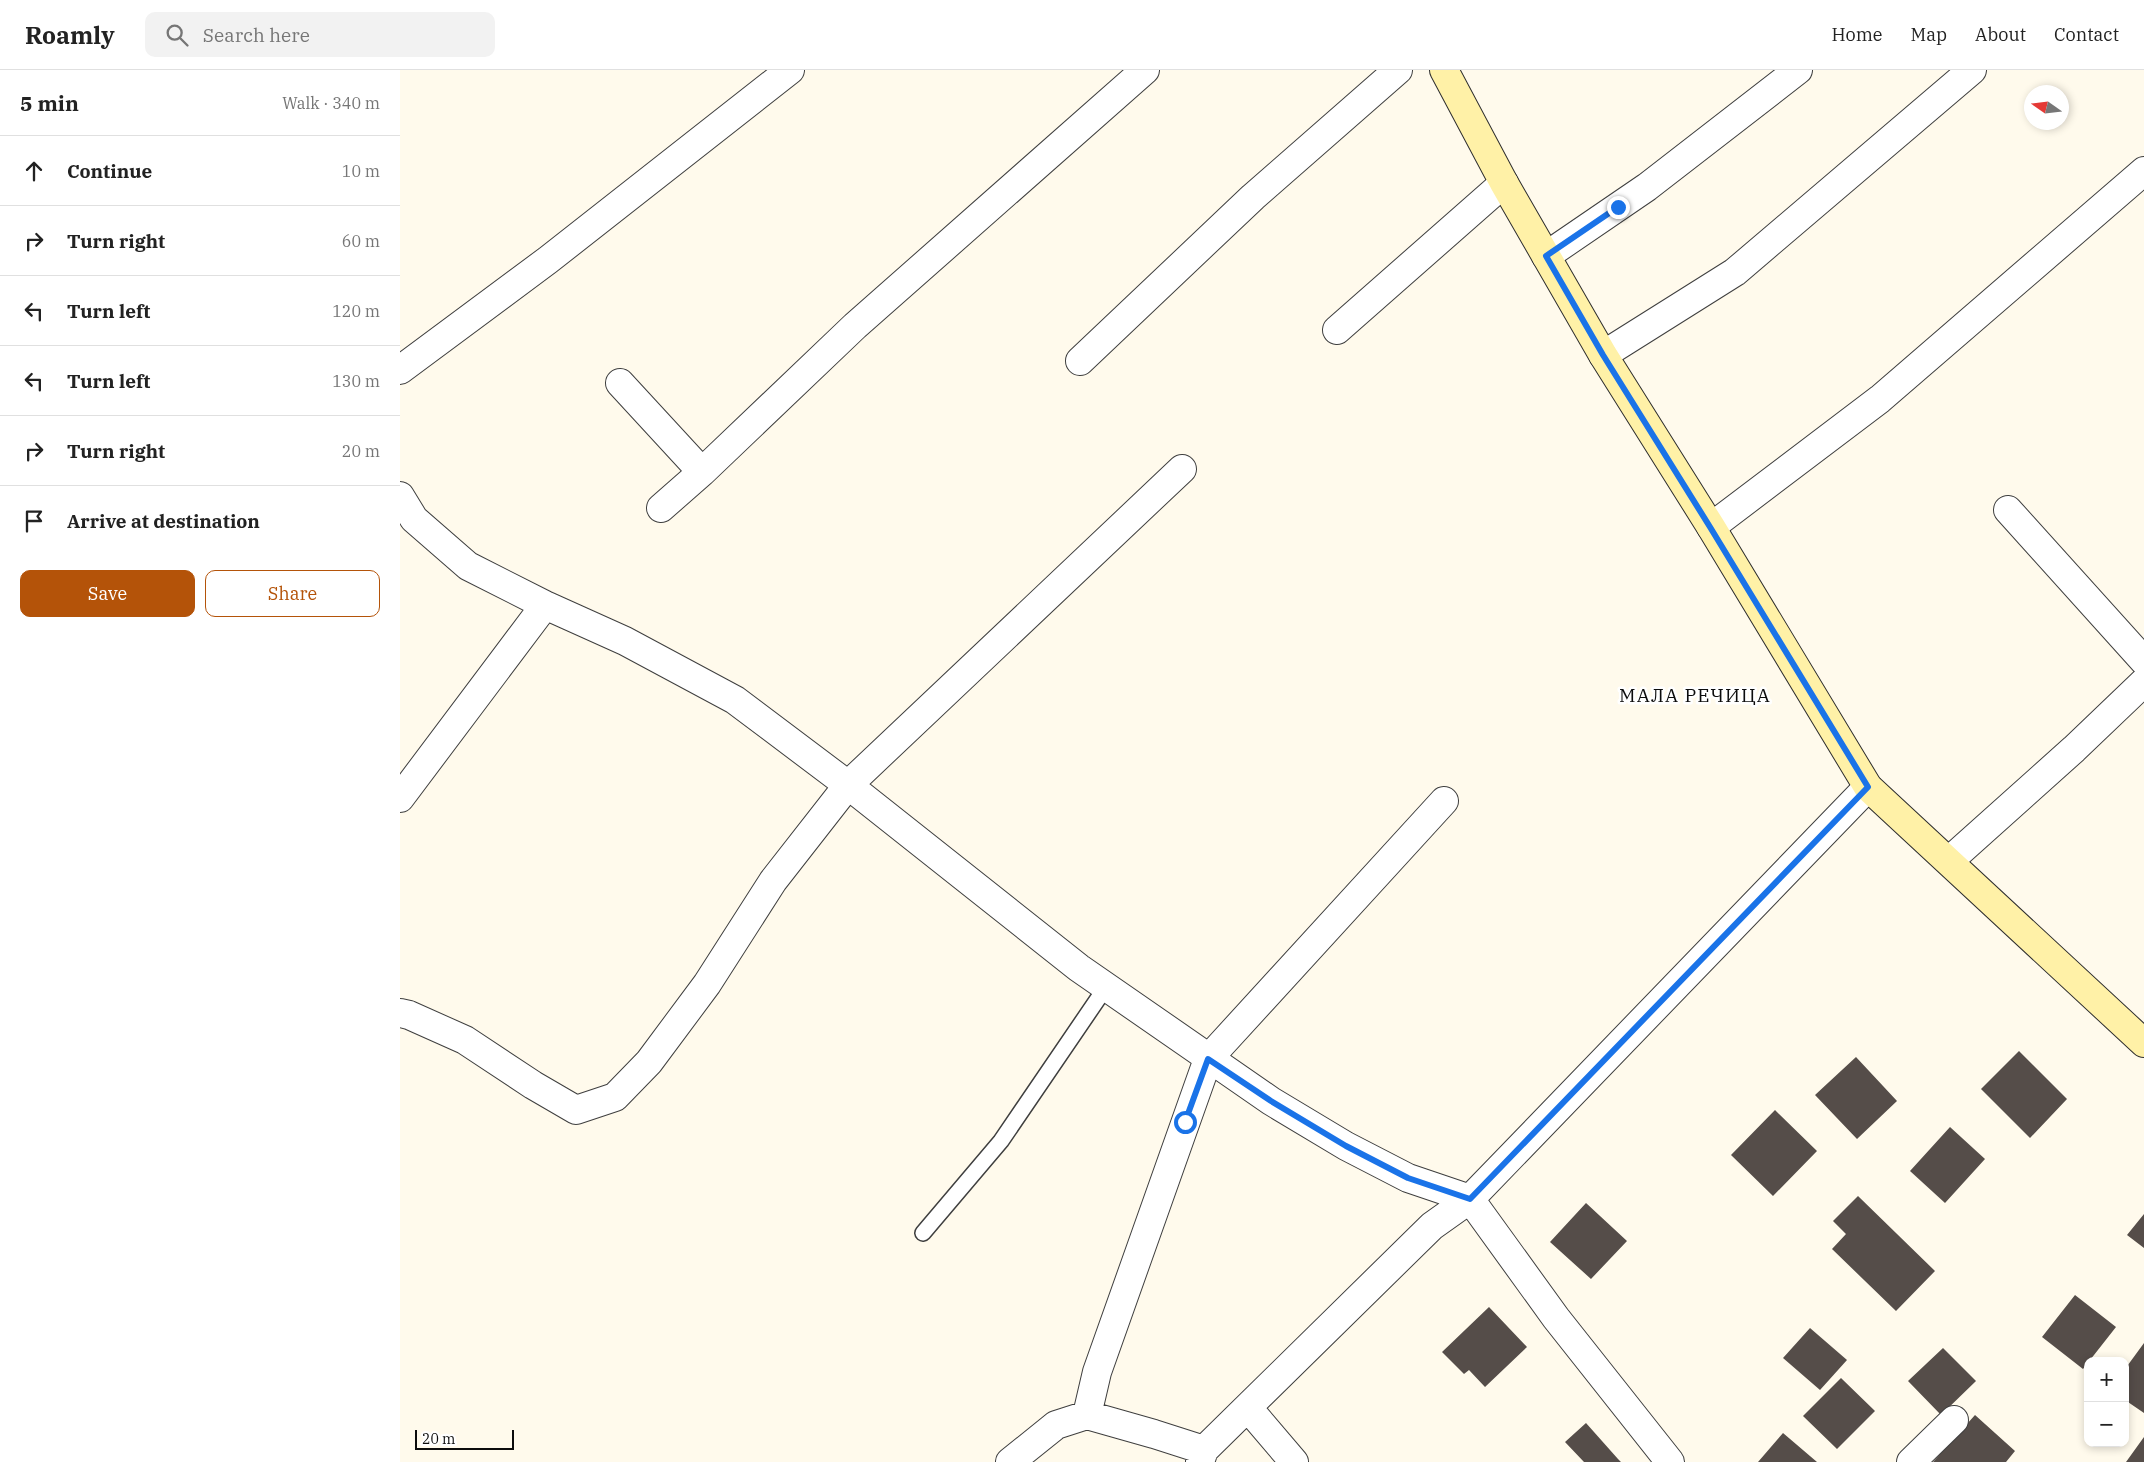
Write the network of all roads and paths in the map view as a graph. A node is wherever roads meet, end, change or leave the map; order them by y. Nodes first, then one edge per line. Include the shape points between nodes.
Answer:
1 (790, 70) edge
2 (1145, 70) edge
3 (1398, 70) edge
4 (1444, 70) edge
5 (1798, 70) edge
6 (1972, 70) edge
7 (2144, 171) edge
8 (1504, 183) junction
9 (1546, 256) junction
10 (1337, 330) dead end
11 (1603, 355) junction
12 (1080, 361) dead end
13 (400, 370) edge
14 (620, 383) dead end
15 (1182, 469) dead end
16 (702, 472) junction
17 (400, 496) edge
18 (661, 508) dead end
19 (2008, 510) dead end
20 (1710, 527) junction
21 (545, 605) junction
22 (2144, 660) edge
23 (2144, 682) edge
24 (848, 785) junction
25 (1868, 787) junction
26 (400, 798) edge
27 (1444, 800) dead end
28 (1949, 861) junction
29 (1106, 987) junction
30 (400, 1013) edge
31 (2144, 1043) edge
32 (1208, 1059) junction
33 (1470, 1199) junction
34 (923, 1233) dead end
35 (1248, 1408) junction
36 (1087, 1416) junction
37 (1954, 1420) dead end
38 (1202, 1456) edge
39 (1010, 1462) edge
40 (1294, 1462) edge
41 (1670, 1462) edge
42 (1912, 1462) edge

1 - 13 street via 548,260
2 - 16 street via 854,326
3 - 12 street via 1253,197
4 - 8 main road
5 - 9 street via 1647,188
6 - 11 street via 1735,272
7 - 20 street via 1880,399
8 - 9 main road
8 - 10 street
9 - 11 main road
11 - 20 main road
14 - 16 street
15 - 24 street
16 - 18 street
17 - 21 street via 414,519 468,566
19 - 22 street
20 - 25 main road
21 - 24 street via 625,641 735,700
21 - 26 street
23 - 28 street
24 - 29 street
24 - 30 street via 773,881 707,984 655,1054 615,1097 576,1110 465,1040
25 - 28 main road
25 - 33 street
27 - 32 street
28 - 31 main road
29 - 32 street
29 - 34 lane via 1001,1141
32 - 33 street via 1346,1146 1408,1178
32 - 36 street via 1097,1372
33 - 35 street via 1432,1226
33 - 41 street via 1556,1318
35 - 38 street
35 - 40 street
36 - 38 street via 1154,1434
36 - 39 street via 1056,1425
37 - 42 street

